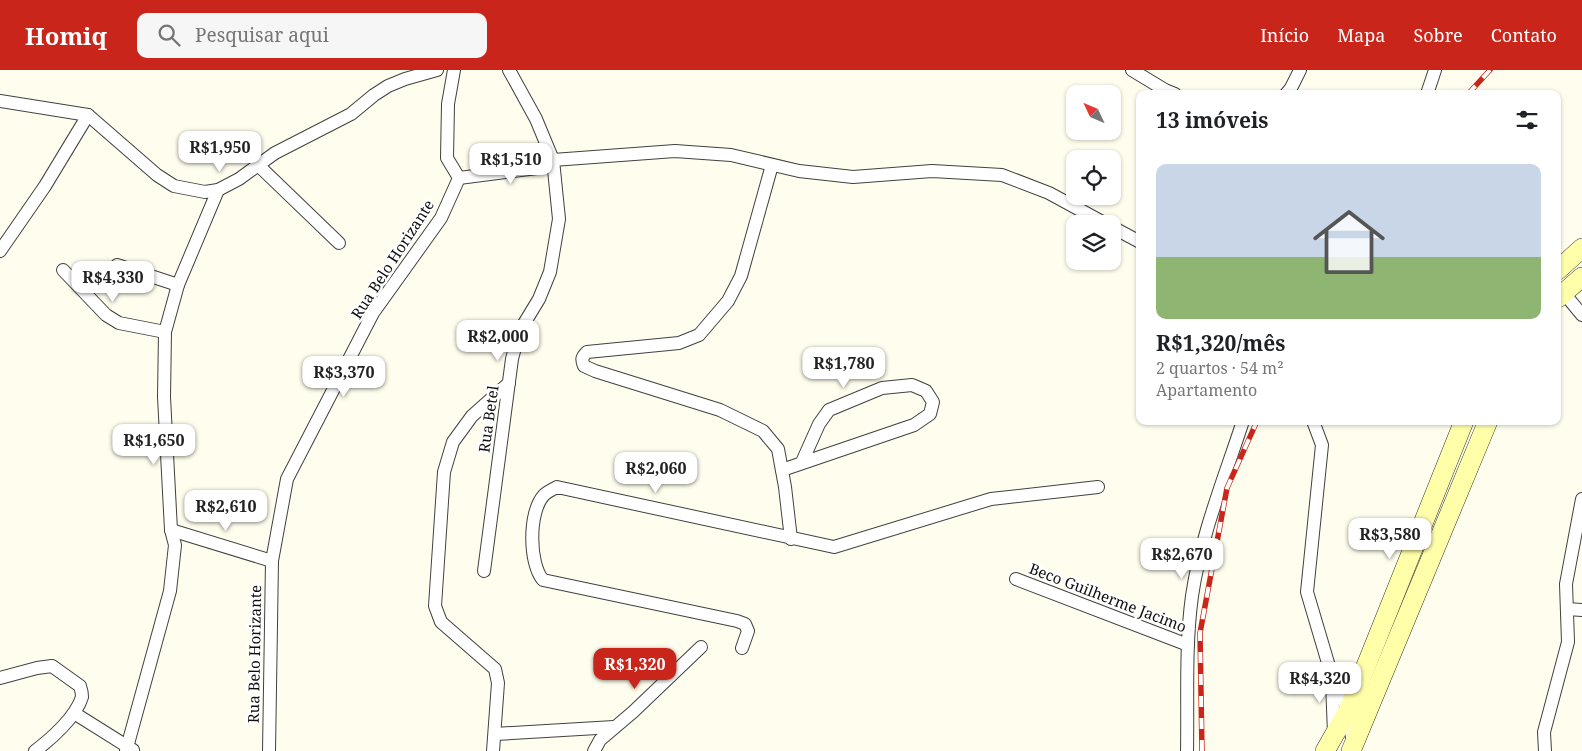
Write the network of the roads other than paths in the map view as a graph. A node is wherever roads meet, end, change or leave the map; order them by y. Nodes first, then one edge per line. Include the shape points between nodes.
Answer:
1 (437, 70) edge
2 (454, 70) edge
3 (509, 70) edge
4 (1132, 70) edge
5 (1300, 70) edge
6 (1435, 70) edge
7 (1165, 90) edge
8 (1289, 90) edge
9 (1428, 90) edge
10 (0, 101) edge
11 (88, 116) junction
12 (552, 160) junction
13 (258, 164) junction
14 (772, 165) junction
15 (459, 178) junction
16 (218, 190) junction
17 (1089, 215) edge
18 (1121, 232) edge
19 (1136, 240) edge
20 (339, 243) dead end
21 (1582, 248) edge
22 (0, 251) edge
23 (117, 265) dead end
24 (1561, 267) edge
25 (63, 270) dead end
26 (1582, 278) edge
27 (178, 285) junction
28 (1561, 294) edge
29 (1561, 296) edge
30 (1582, 315) edge
31 (165, 332) junction
32 (509, 383) junction
33 (1242, 425) edge
34 (1314, 425) edge
35 (1462, 425) edge
36 (1486, 425) edge
37 (802, 462) junction
38 (782, 470) junction
39 (1098, 487) dead end
40 (1582, 499) edge
41 (171, 530) junction
42 (791, 539) junction
43 (272, 561) junction
44 (484, 571) dead end
45 (1016, 579) dead end
46 (1567, 609) junction
47 (1582, 610) edge
48 (1188, 645) junction
49 (701, 647) dead end
50 (742, 648) dead end
51 (1331, 673) junction
52 (0, 678) edge
53 (1348, 711) junction
54 (74, 713) junction
55 (614, 727) junction
56 (495, 734) junction
57 (1334, 734) junction
58 (1352, 749) edge
59 (129, 750) edge
60 (35, 751) edge
61 (269, 751) edge
62 (493, 751) edge
63 (594, 751) edge
64 (1187, 751) edge
65 (1325, 751) edge
66 (1545, 751) edge

1 - 13 street via 388,86 350,114
2 - 15 street via 448,104 447,158
3 - 12 street, Rua Betel via 536,119
4 - 7 street
5 - 8 street
6 - 9 street
10 - 11 street
11 - 16 street via 174,186 205,192
11 - 22 street
12 - 14 street via 675,151 731,155
12 - 15 street via 537,168
12 - 32 street, Rua Betel via 559,219 550,272 539,299 519,332
13 - 16 street
13 - 20 street
14 - 17 street via 853,177 932,171 1002,175 1049,193
14 - 38 street via 741,276 728,301 699,335 679,343 587,352 582,360 584,366 595,372 720,410 763,431 778,449
15 - 43 street, Rua Belo Horizante via 441,218 373,313 287,479
16 - 27 street
18 - 19 street
21 - 24 main road
23 - 27 street
25 - 31 street via 113,320
26 - 28 main road
27 - 31 street
29 - 30 street
31 - 41 street via 164,397
32 - 44 street, Rua Betel
32 - 56 street via 472,416 453,442 444,472 435,606 441,622 495,669 498,683
33 - 48 street via 1210,518 1192,595
34 - 51 street via 1322,445 1308,592
35 - 53 main road
36 - 58 main road
37 - 37 street via 914,425 930,414 933,402 926,391 912,385 882,388 829,410 818,424
37 - 38 street
38 - 42 street
39 - 42 street via 991,499 834,547
40 - 46 street via 1566,584
41 - 43 street
41 - 59 street via 175,545 170,591
42 - 50 street via 557,487 544,495 535,512 532,541 537,574 543,580 737,621 748,630
43 - 61 street, Rua Belo Horizante
45 - 48 street, Beco Guilherme Jacimo
46 - 47 street
46 - 66 street via 1568,642 1544,732
48 - 64 street
49 - 55 street
51 - 53 street
51 - 57 street
52 - 54 street via 52,666 80,686 82,696
53 - 57 main road
53 - 58 street
54 - 59 street
54 - 60 street
55 - 56 street
55 - 63 street
56 - 62 street
57 - 65 main road

